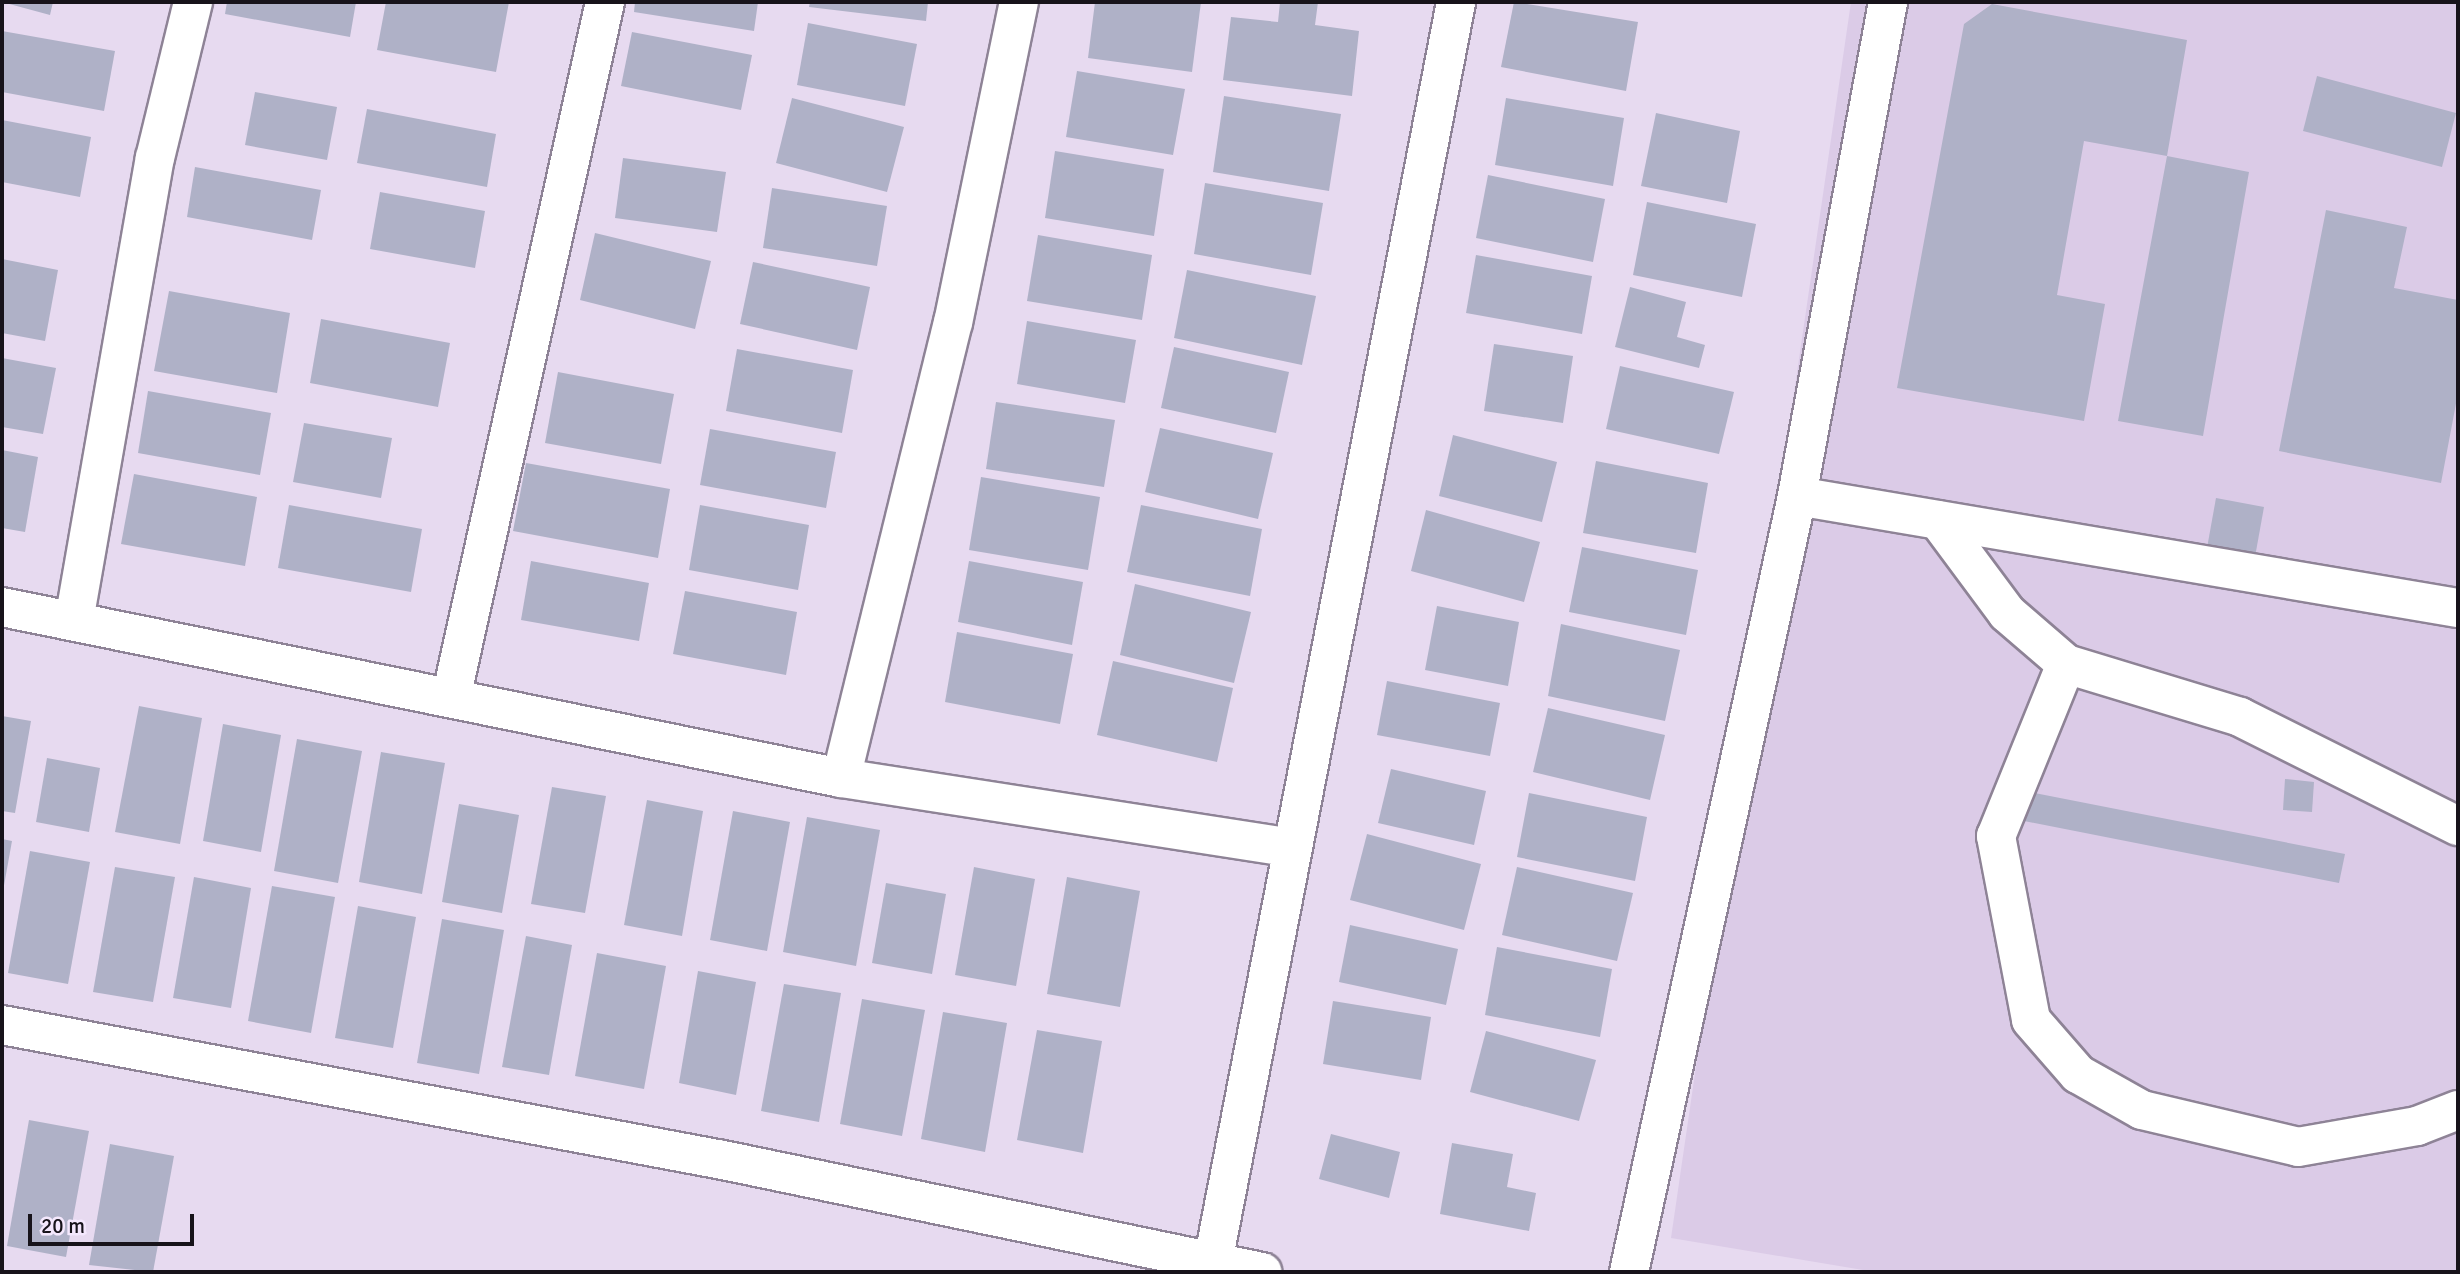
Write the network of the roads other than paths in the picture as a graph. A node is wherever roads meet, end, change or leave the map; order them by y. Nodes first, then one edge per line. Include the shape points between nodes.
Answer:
1 (193, 2) edge
2 (605, 2) edge
3 (1019, 2) edge
4 (1456, 2) edge
5 (1888, 2) edge
6 (1797, 496) junction
7 (1938, 520) junction
8 (2, 607) edge
9 (2458, 608) edge
10 (74, 621) junction
11 (2066, 664) junction
12 (451, 698) junction
13 (841, 778) junction
14 (2458, 826) edge
15 (1289, 847) junction
16 (2, 1025) edge
17 (2458, 1110) edge
18 (1213, 1262) junction
19 (1262, 1272) edge
20 (1629, 1272) edge

1 - 10 street via 155,158
2 - 12 street
3 - 13 street via 953,323
4 - 15 street
5 - 6 street
6 - 7 street
6 - 20 street
7 - 9 street
7 - 11 street via 2007,613
8 - 10 street
10 - 12 street
11 - 14 street via 2240,717
11 - 17 street via 1996,836 2031,1020 2078,1074 2142,1110 2298,1147 2417,1126
12 - 13 street
13 - 15 street
15 - 18 street
16 - 18 street via 723,1160
18 - 19 street

